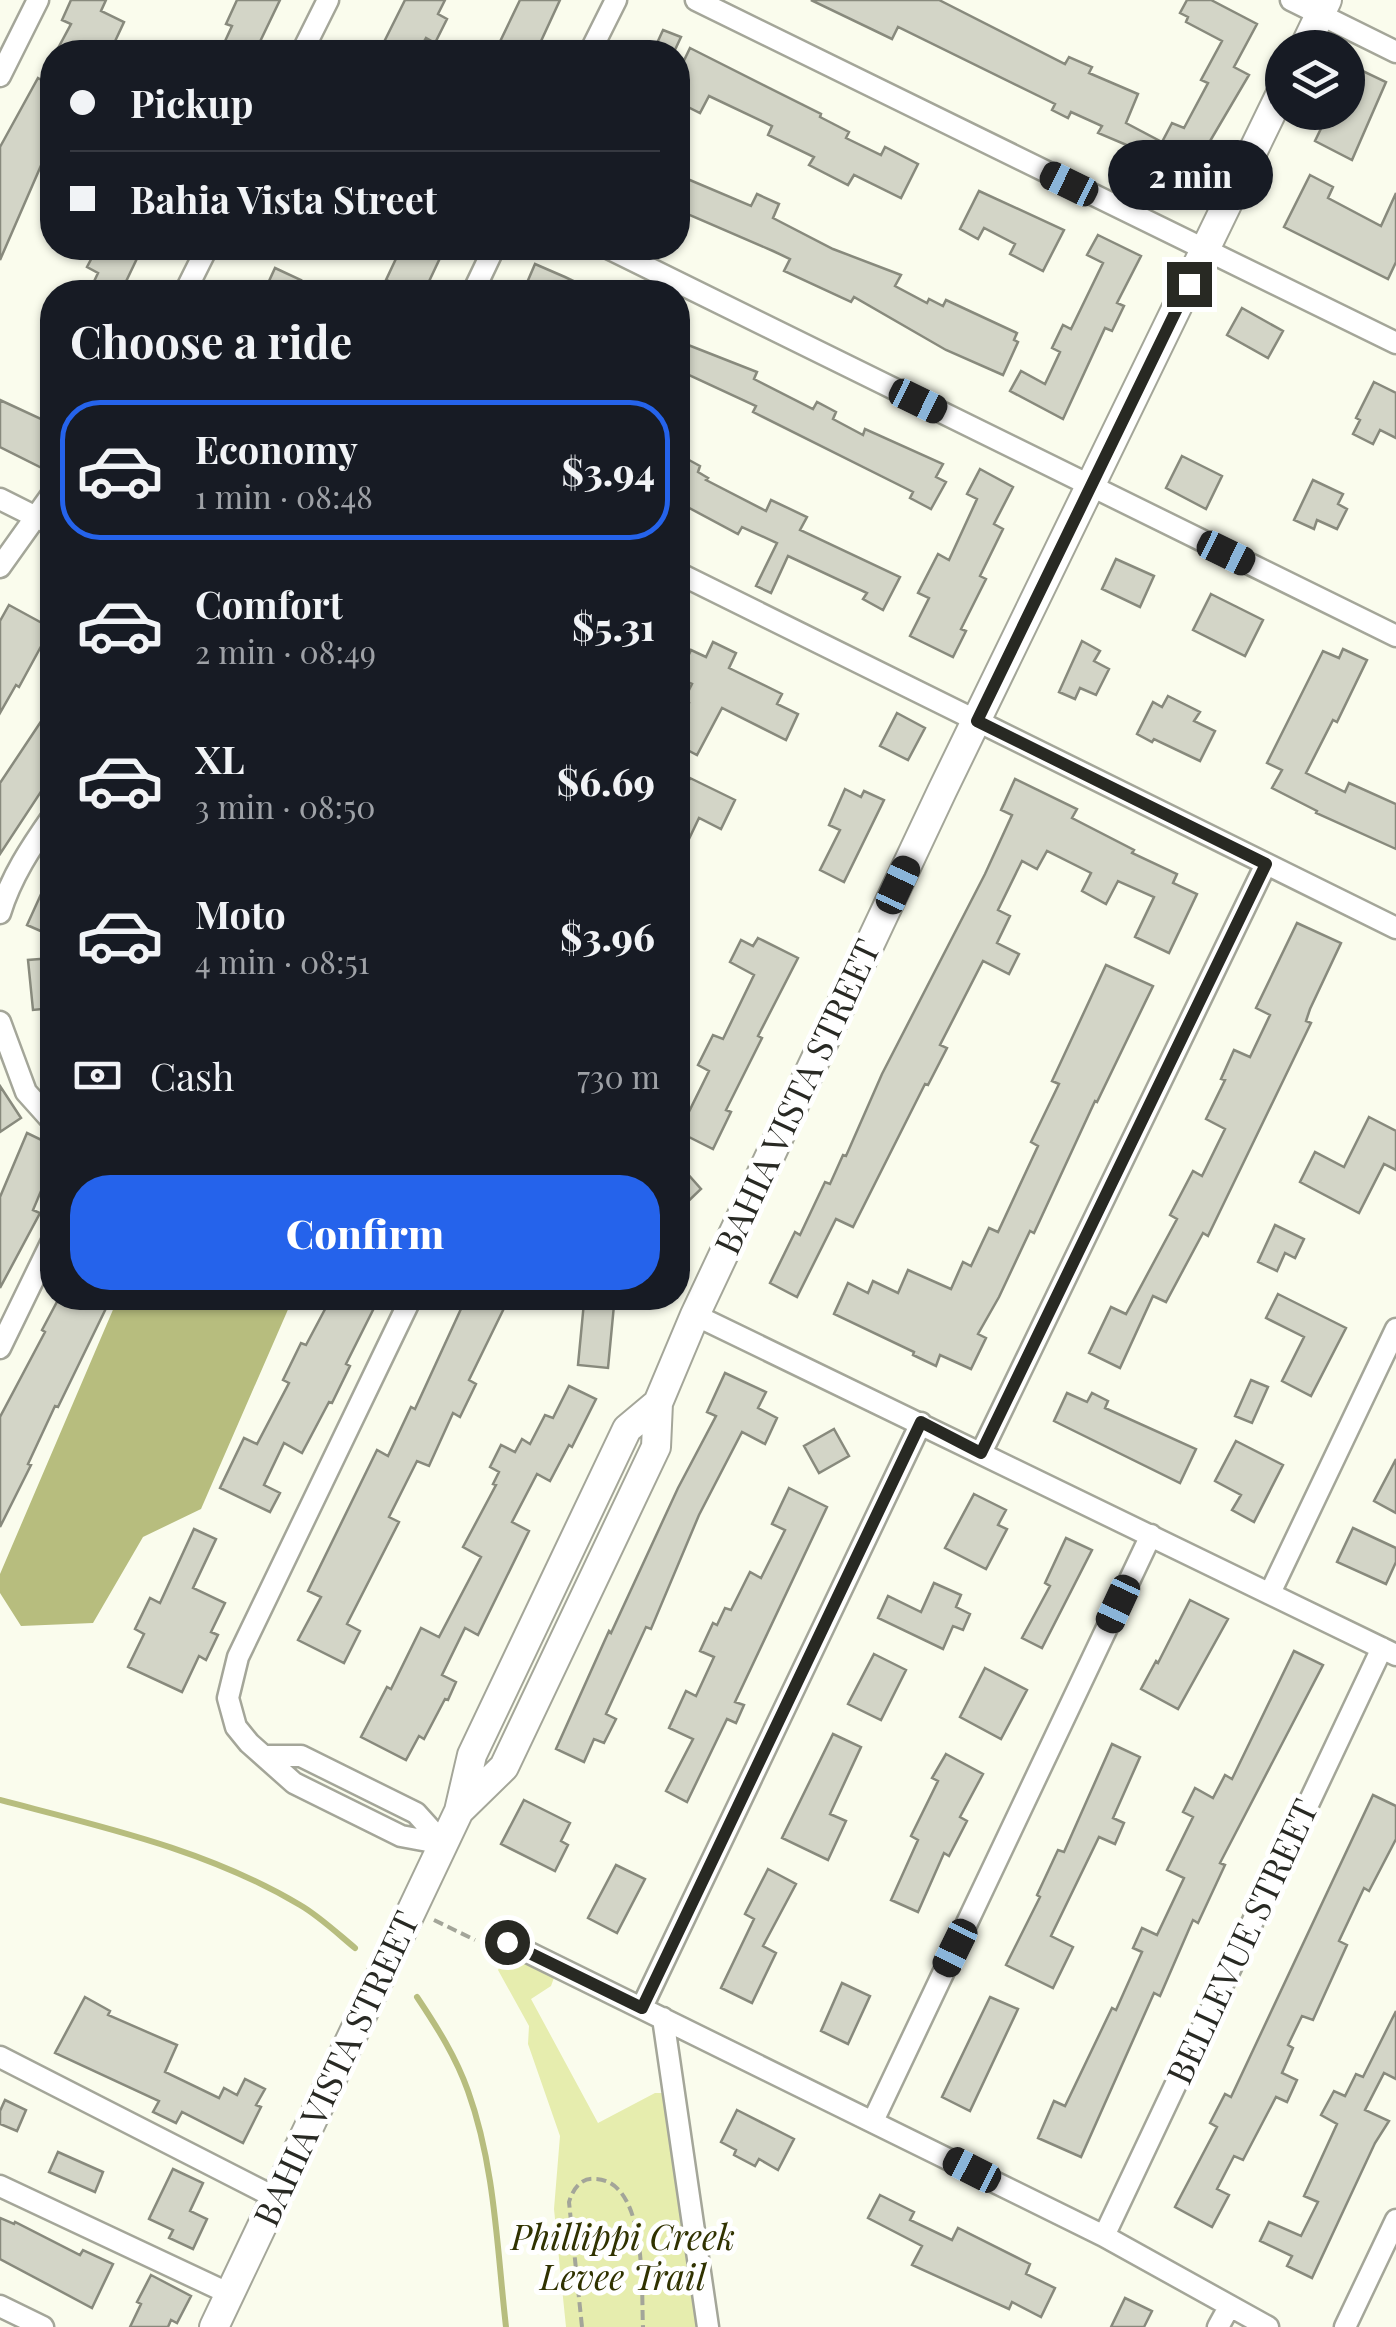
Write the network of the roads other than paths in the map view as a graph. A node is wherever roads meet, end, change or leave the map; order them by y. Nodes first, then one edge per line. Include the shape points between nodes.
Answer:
1 (38, 0) edge
2 (328, 0) edge
3 (616, 0) edge
4 (696, 0) edge
5 (1291, 0) edge
6 (1323, 7) edge
7 (1312, 30) edge
8 (308, 40) edge
9 (596, 40) edge
10 (1396, 52) edge
11 (0, 76) edge
12 (1265, 126) edge
13 (1205, 250) junction
14 (632, 260) edge
15 (673, 280) edge
16 (690, 288) edge
17 (1396, 344) edge
18 (1091, 486) junction
19 (0, 499) edge
20 (40, 519) edge
21 (40, 525) edge
22 (0, 567) edge
23 (690, 579) edge
24 (1396, 636) edge
25 (977, 721) junction
26 (40, 834) edge
27 (1266, 864) junction
28 (0, 913) edge
29 (1396, 928) edge
30 (0, 1022) edge
31 (40, 1108) edge
32 (40, 1266) edge
33 (405, 1310) edge
34 (695, 1314) junction
35 (1396, 1329) edge
36 (0, 1348) edge
37 (921, 1422) junction
38 (981, 1453) junction
39 (1151, 1535) junction
40 (1270, 1593) junction
41 (1389, 1652) edge
42 (444, 1844) junction
43 (501, 1939) road end
44 (642, 2008) junction
45 (663, 2018) junction
46 (0, 2057) edge
47 (873, 2121) junction
48 (0, 2186) edge
49 (276, 2198) junction
50 (1396, 2220) edge
51 (1104, 2236) junction
52 (230, 2294) junction
53 (0, 2306) edge
54 (1228, 2306) junction
55 (43, 2327) edge
56 (214, 2327) edge
57 (708, 2327) edge
58 (1218, 2327) edge
59 (1268, 2327) edge
60 (1346, 2327) edge

1 - 11 street
2 - 8 street
3 - 9 street
4 - 13 street
5 - 6 street
6 - 7 street
6 - 10 street
12 - 13 street, BAHIA VISTA STREET
13 - 17 street
13 - 18 street, BAHIA VISTA STREET
14 - 15 street
16 - 18 street
18 - 24 street
18 - 25 street, BAHIA VISTA STREET
19 - 20 street
21 - 22 street
23 - 25 street
25 - 27 street
25 - 34 street, BAHIA VISTA STREET
26 - 28 street
27 - 29 street
27 - 38 street
30 - 31 street via 26,1092
32 - 36 street
33 - 42 street via 246,1639 228,1698 236,1727 294,1783 401,1836
34 - 37 street
34 - 42 street, BAHIA VISTA STREET via 658,1403 627,1429 472,1754
35 - 40 street
37 - 38 street
37 - 44 street
38 - 39 street
39 - 40 street
39 - 47 street
40 - 41 street
41 - 51 street, BELLEVUE STREET
42 - 49 street, BAHIA VISTA STREET
43 - 44 street
44 - 45 street
45 - 47 street
45 - 57 street
46 - 49 street
47 - 51 street
48 - 52 street
49 - 52 street, BAHIA VISTA STREET
50 - 60 street
51 - 54 street
52 - 56 street, BAHIA VISTA STREET
53 - 55 street
54 - 58 street
54 - 59 street

